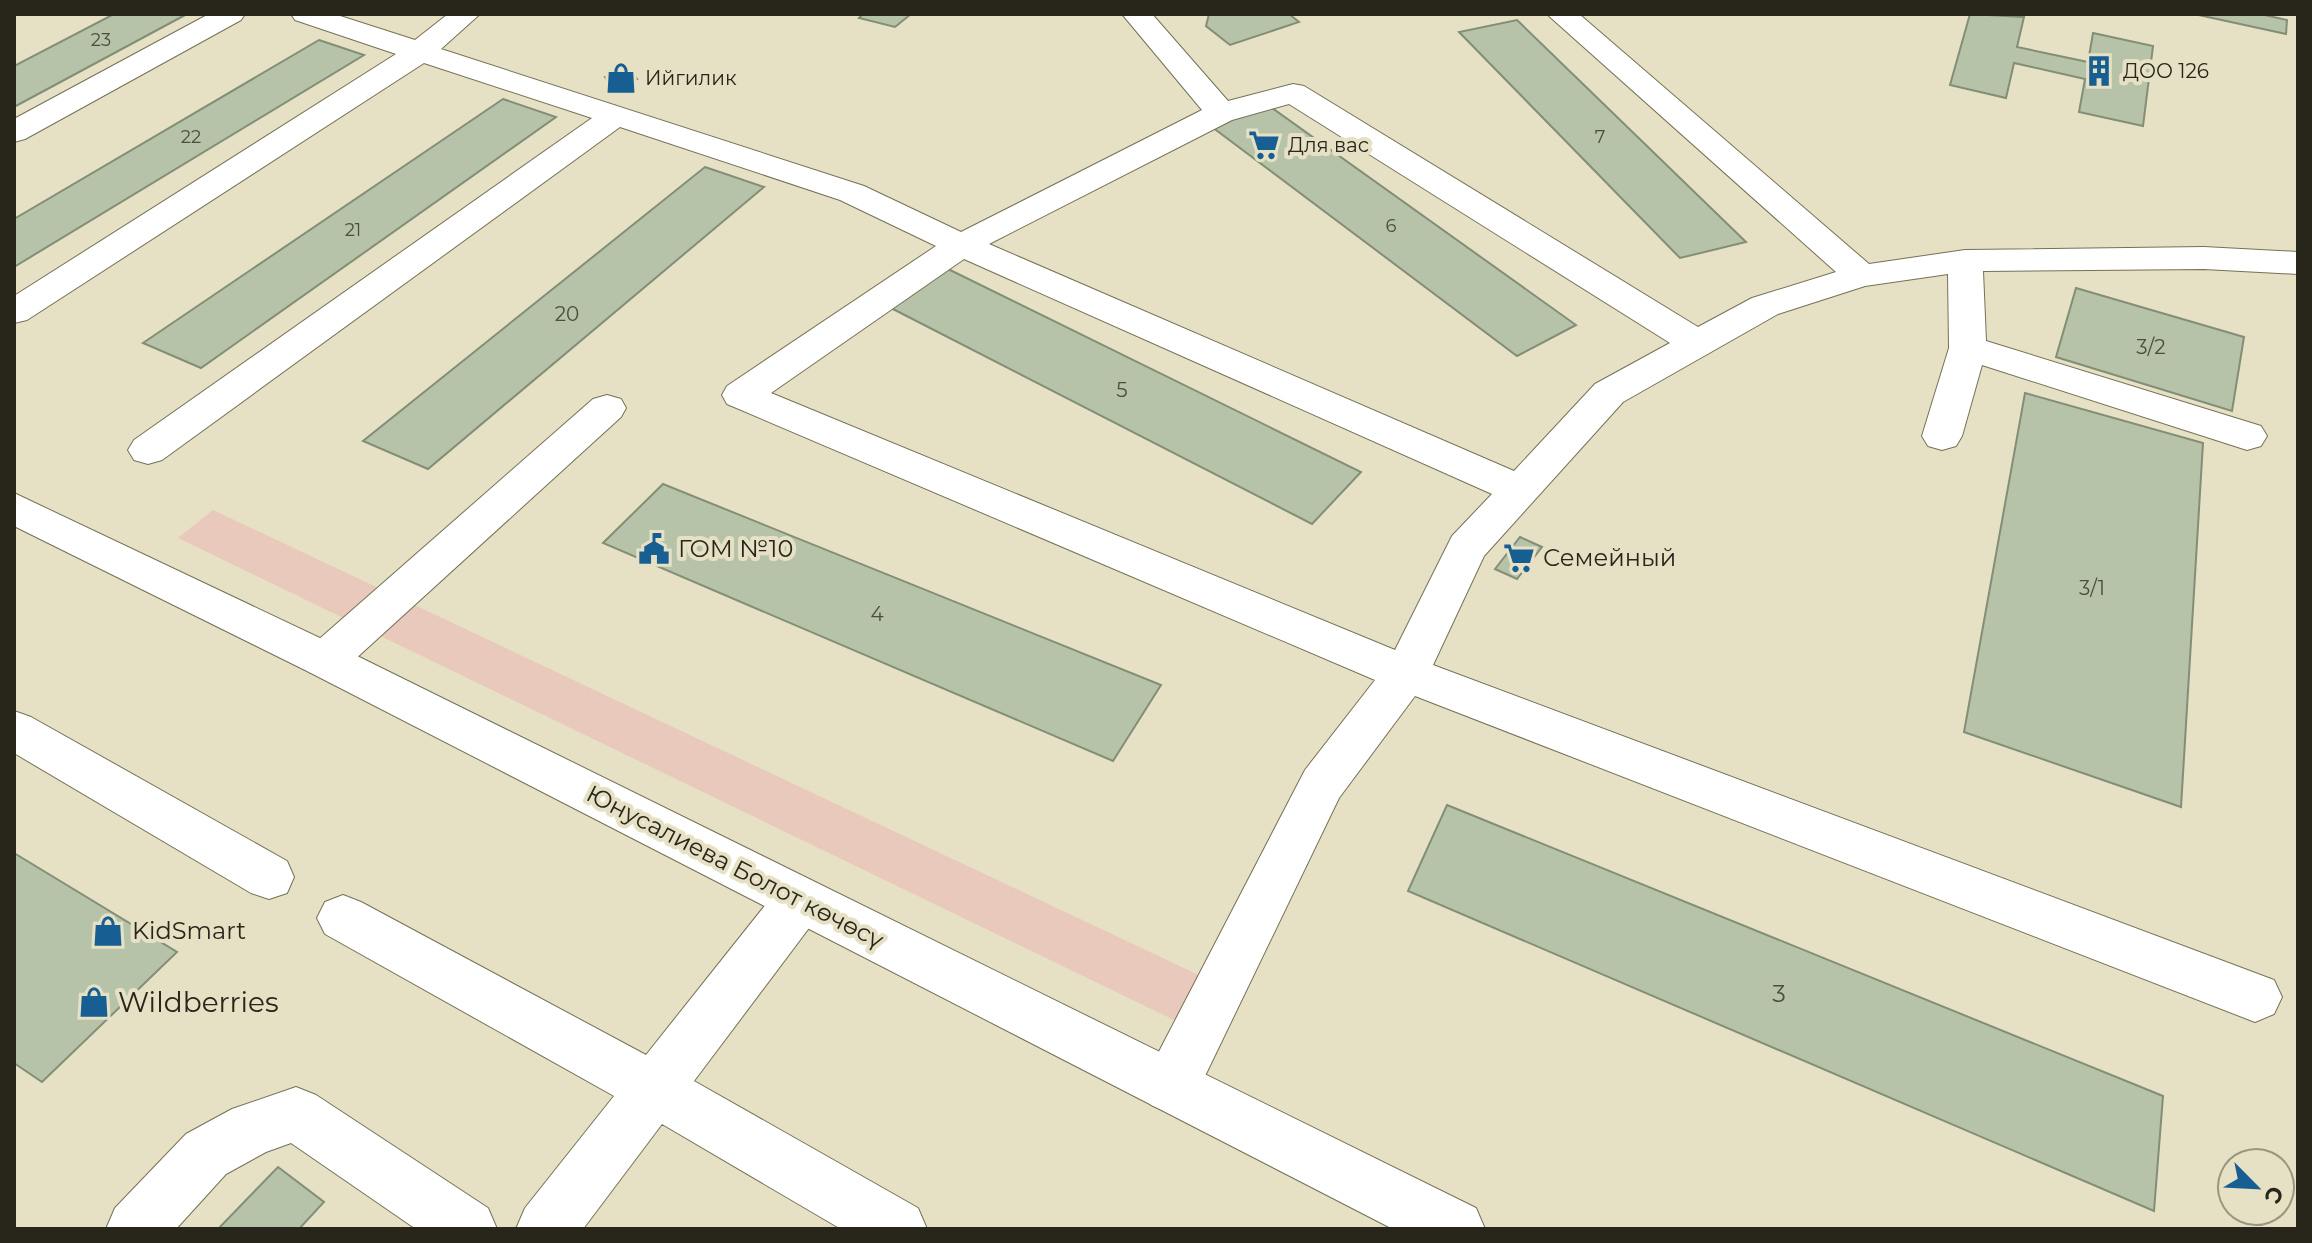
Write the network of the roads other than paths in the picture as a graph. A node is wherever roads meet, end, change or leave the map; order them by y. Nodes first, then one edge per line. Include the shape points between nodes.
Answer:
1 (231, 14) edge
2 (305, 14) edge
3 (466, 14) edge
4 (1136, 14) edge
5 (1564, 16) edge
6 (418, 53) junction
7 (1221, 113) junction
8 (614, 117) junction
9 (14, 132) edge
10 (961, 245) junction
11 (1965, 261) junction
12 (2298, 263) edge
13 (1861, 276) junction
14 (14, 312) edge
15 (1697, 343) junction
16 (1968, 348) junction
17 (607, 408) dead end
18 (1942, 436) dead end
19 (2247, 436) dead end
20 (148, 450) dead end
21 (1520, 490) junction
22 (14, 508) edge
23 (325, 660) junction
24 (1406, 674) junction
25 (14, 730) edge
26 (269, 877) dead end
27 (800, 900) junction
28 (343, 918) dead end
29 (2255, 997) dead end
30 (1171, 1086) junction
31 (654, 1089) junction
32 (136, 1229) edge
33 (467, 1229) edge
34 (546, 1229) edge
35 (897, 1229) edge
36 (1455, 1229) edge

1 - 9 main road
2 - 6 main road
3 - 6 main road
4 - 7 main road
5 - 13 main road
6 - 8 main road
6 - 14 main road
7 - 10 main road
7 - 15 main road via 1293,93
8 - 10 main road via 852,193
8 - 20 main road
10 - 21 main road
10 - 24 main road via 741,395
11 - 12 main road via 2204,258
11 - 13 main road
11 - 16 main road
13 - 15 main road via 1765,306
15 - 21 main road via 1609,393
16 - 18 main road
16 - 19 main road
17 - 23 main road
21 - 24 main road via 1467,547
22 - 23 main road, Юнусалиева Болот көчөсү
23 - 27 main road, Юнусалиева Болот көчөсү
24 - 29 main road
24 - 30 main road via 1322,784
25 - 26 main road
27 - 30 main road, Юнусалиева Болот көчөсү
27 - 31 main road
28 - 31 main road
30 - 36 main road, Юнусалиева Болот көчөсү
31 - 34 main road
31 - 35 main road
32 - 33 main road via 206,1154 252,1129 296,1114

